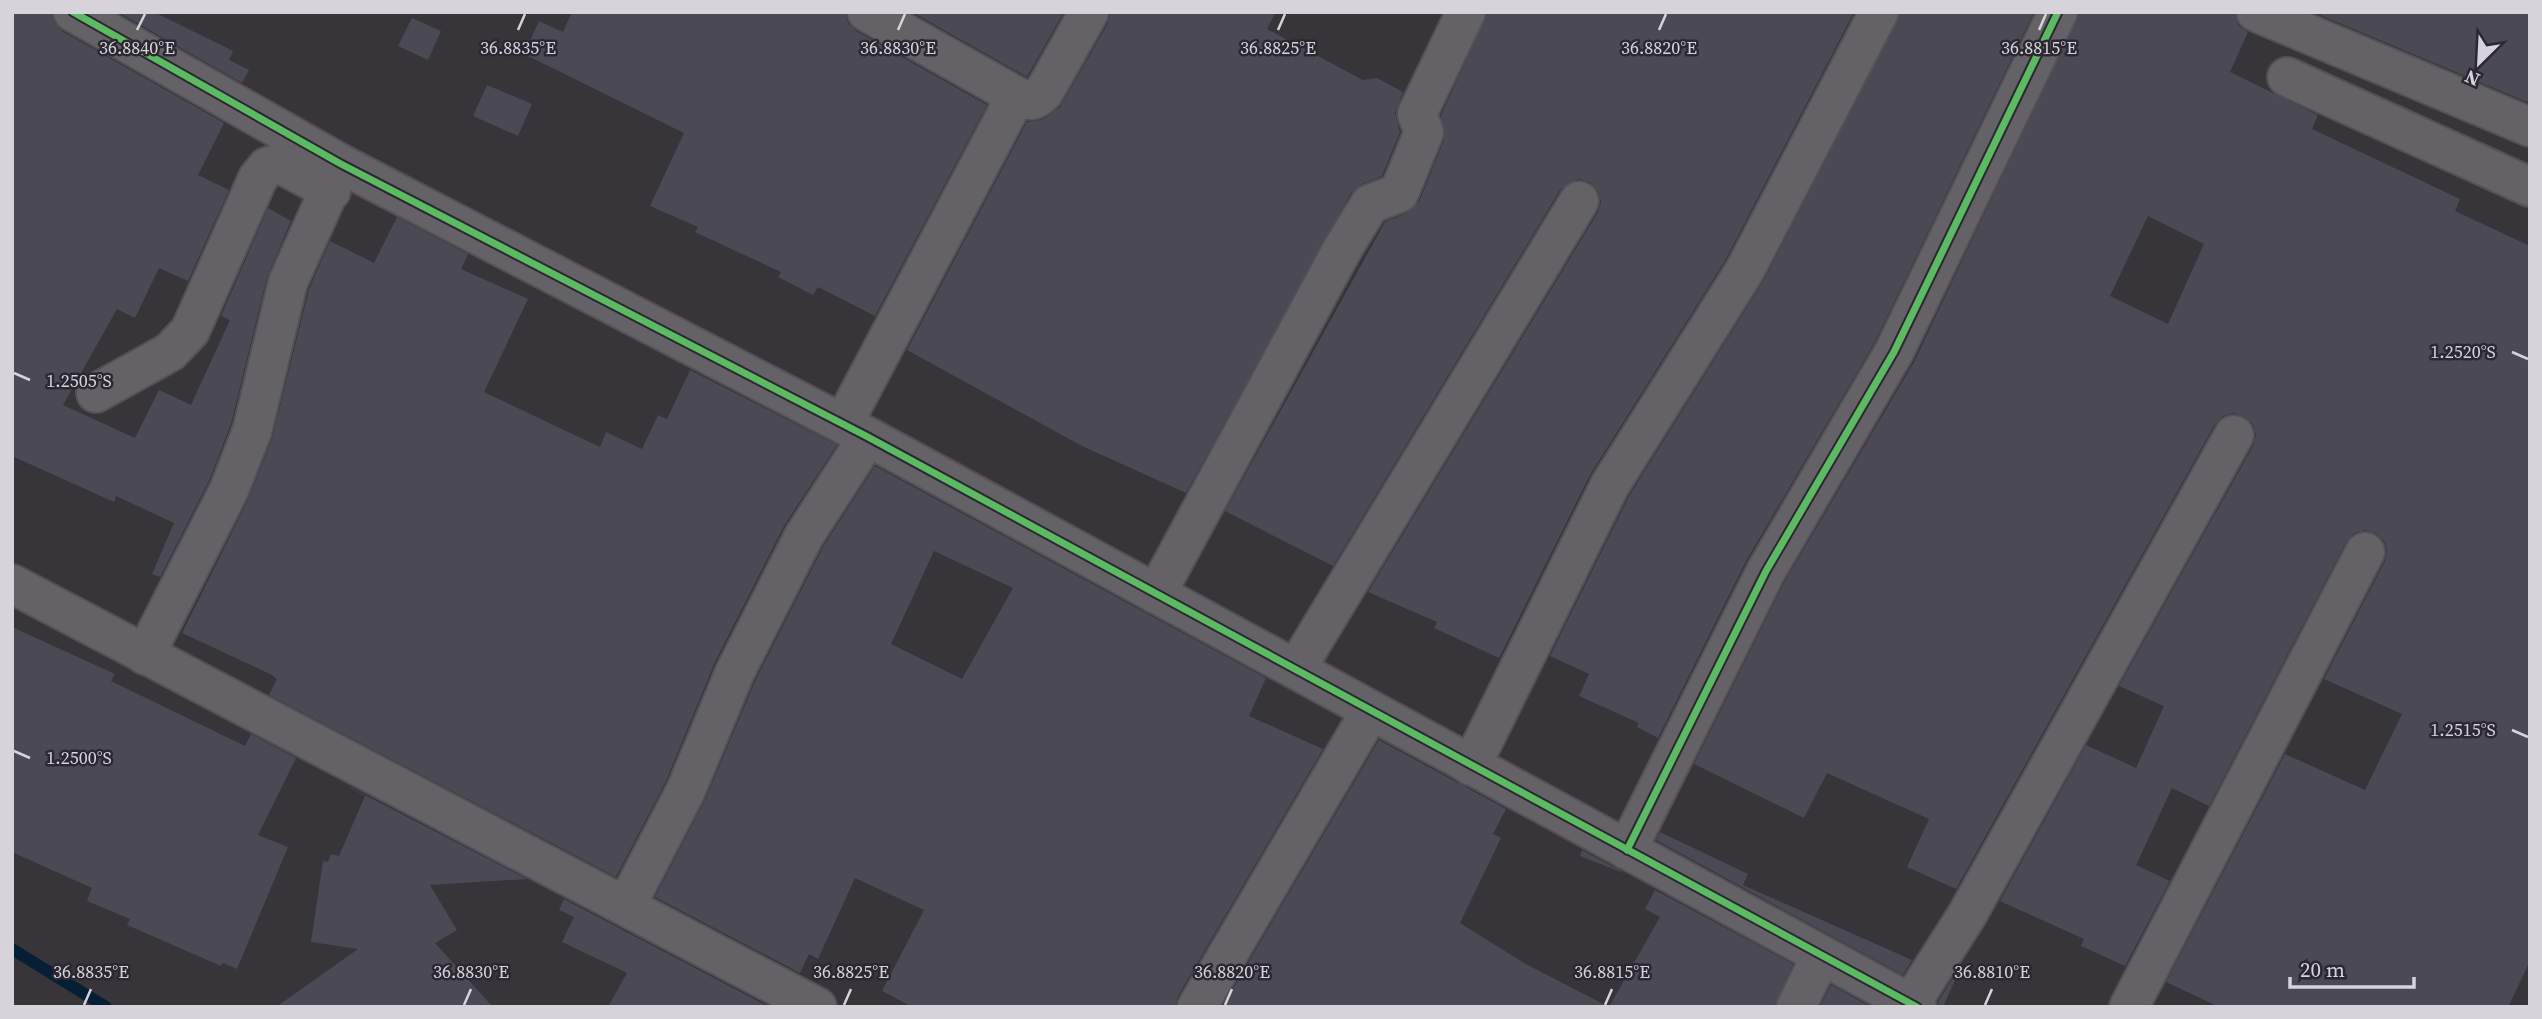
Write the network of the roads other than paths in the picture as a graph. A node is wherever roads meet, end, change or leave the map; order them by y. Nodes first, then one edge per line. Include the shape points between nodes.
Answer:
1 (73, 12) edge
2 (867, 12) edge
3 (1089, 12) edge
4 (1466, 12) edge
5 (1879, 12) edge
6 (2059, 12) edge
7 (2256, 12) edge
8 (2287, 77) dead end
9 (1016, 96) junction
10 (2530, 127) edge
11 (336, 177) junction
12 (2530, 187) edge
13 (1579, 201) dead end
14 (96, 393) dead end
15 (855, 431) junction
16 (2234, 435) dead end
17 (2365, 552) dead end
18 (12, 584) edge
19 (1156, 594) junction
20 (145, 655) junction
21 (1296, 669) junction
22 (1370, 712) junction
23 (1471, 766) junction
24 (1627, 850) junction
25 (627, 904) junction
26 (1821, 956) junction
27 (1914, 1005) edge
28 (817, 1007) edge
29 (1197, 1007) edge
30 (1796, 1007) edge
31 (2130, 1007) edge

1 - 11 street
2 - 9 street
3 - 9 street via 1038,99
4 - 19 street via 1417,114 1424,132 1399,193 1370,204 1343,248
5 - 23 street via 1745,270 1610,485
6 - 24 street via 1894,352 1766,570
7 - 10 street
8 - 12 street
9 - 15 street
11 - 14 street via 279,163 267,167 190,331 170,352
11 - 15 street
11 - 20 street via 288,282 252,431 229,490
13 - 21 street
15 - 19 street
15 - 25 street via 735,673 686,790
16 - 27 street
17 - 31 street
18 - 20 street
19 - 21 street
20 - 25 street
21 - 22 street
22 - 23 street
22 - 29 street
23 - 24 street
24 - 26 street
25 - 28 street
26 - 27 street
26 - 30 street

